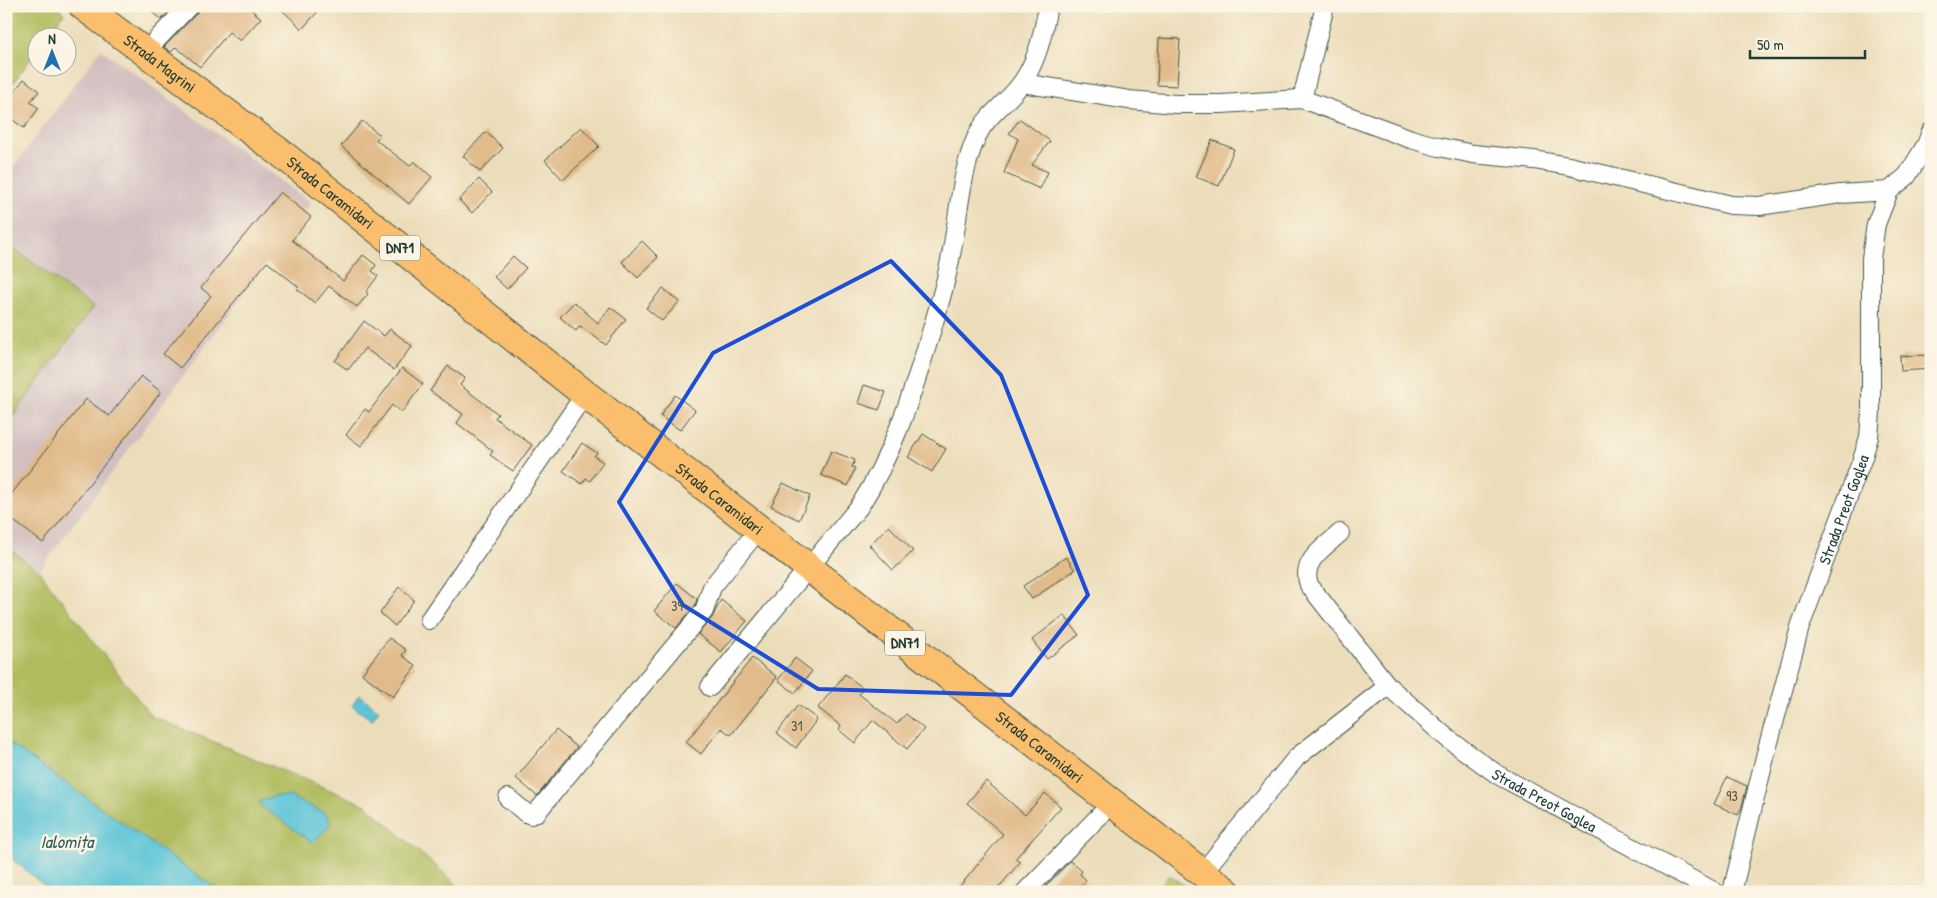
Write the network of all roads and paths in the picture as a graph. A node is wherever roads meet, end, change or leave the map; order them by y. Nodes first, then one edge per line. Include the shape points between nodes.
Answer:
1 (83, 6) edge
2 (189, 6) edge
3 (1048, 6) edge
4 (1325, 6) edge
5 (146, 51) junction
6 (1022, 82) junction
7 (1302, 99) junction
8 (214, 103) joint
9 (1931, 132) edge
10 (1889, 191) junction
11 (585, 394) junction
12 (759, 529) junction
13 (1340, 533) dead end
14 (809, 568) junction
15 (429, 620) dead end
16 (1388, 686) junction
17 (710, 687) dead end
18 (508, 798) dead end
19 (1112, 803) junction
20 (1202, 873) junction
21 (1025, 892) edge
22 (1227, 892) edge
23 (1715, 892) edge
24 (1732, 892) edge

1 - 5 main road, Strada Magrini / DN71
2 - 5 street
3 - 6 street via 1036,58
4 - 7 street
5 - 8 main road, Strada Magrini / DN71
6 - 7 street via 1129,100 1176,104
6 - 14 street via 977,135 968,162 939,304 902,422 874,484
7 - 10 street via 1439,147 1569,166 1731,205 1759,206 1840,194
8 - 11 main road, Strada Caramidari / DN71
9 - 10 street, Strada Preot Goglea via 1907,176
10 - 24 street, Strada Preot Goglea via 1876,224 1870,258 1871,412 1868,437 1800,627
11 - 12 main road, Strada Caramidari / DN71
11 - 15 street
12 - 14 main road, Strada Caramidari / DN71
12 - 18 street via 712,587 704,611 543,805 531,815
13 - 16 street, Strada Preot Goglea via 1313,558 1308,565 1307,578
14 - 17 street
14 - 19 main road, Strada Caramidari / DN71
16 - 20 street via 1297,757
16 - 23 street, Strada Preot Goglea via 1447,738 1498,775
19 - 20 main road, Strada Caramidari / DN71
19 - 21 street
20 - 22 main road, Strada Caramidari / DN71

